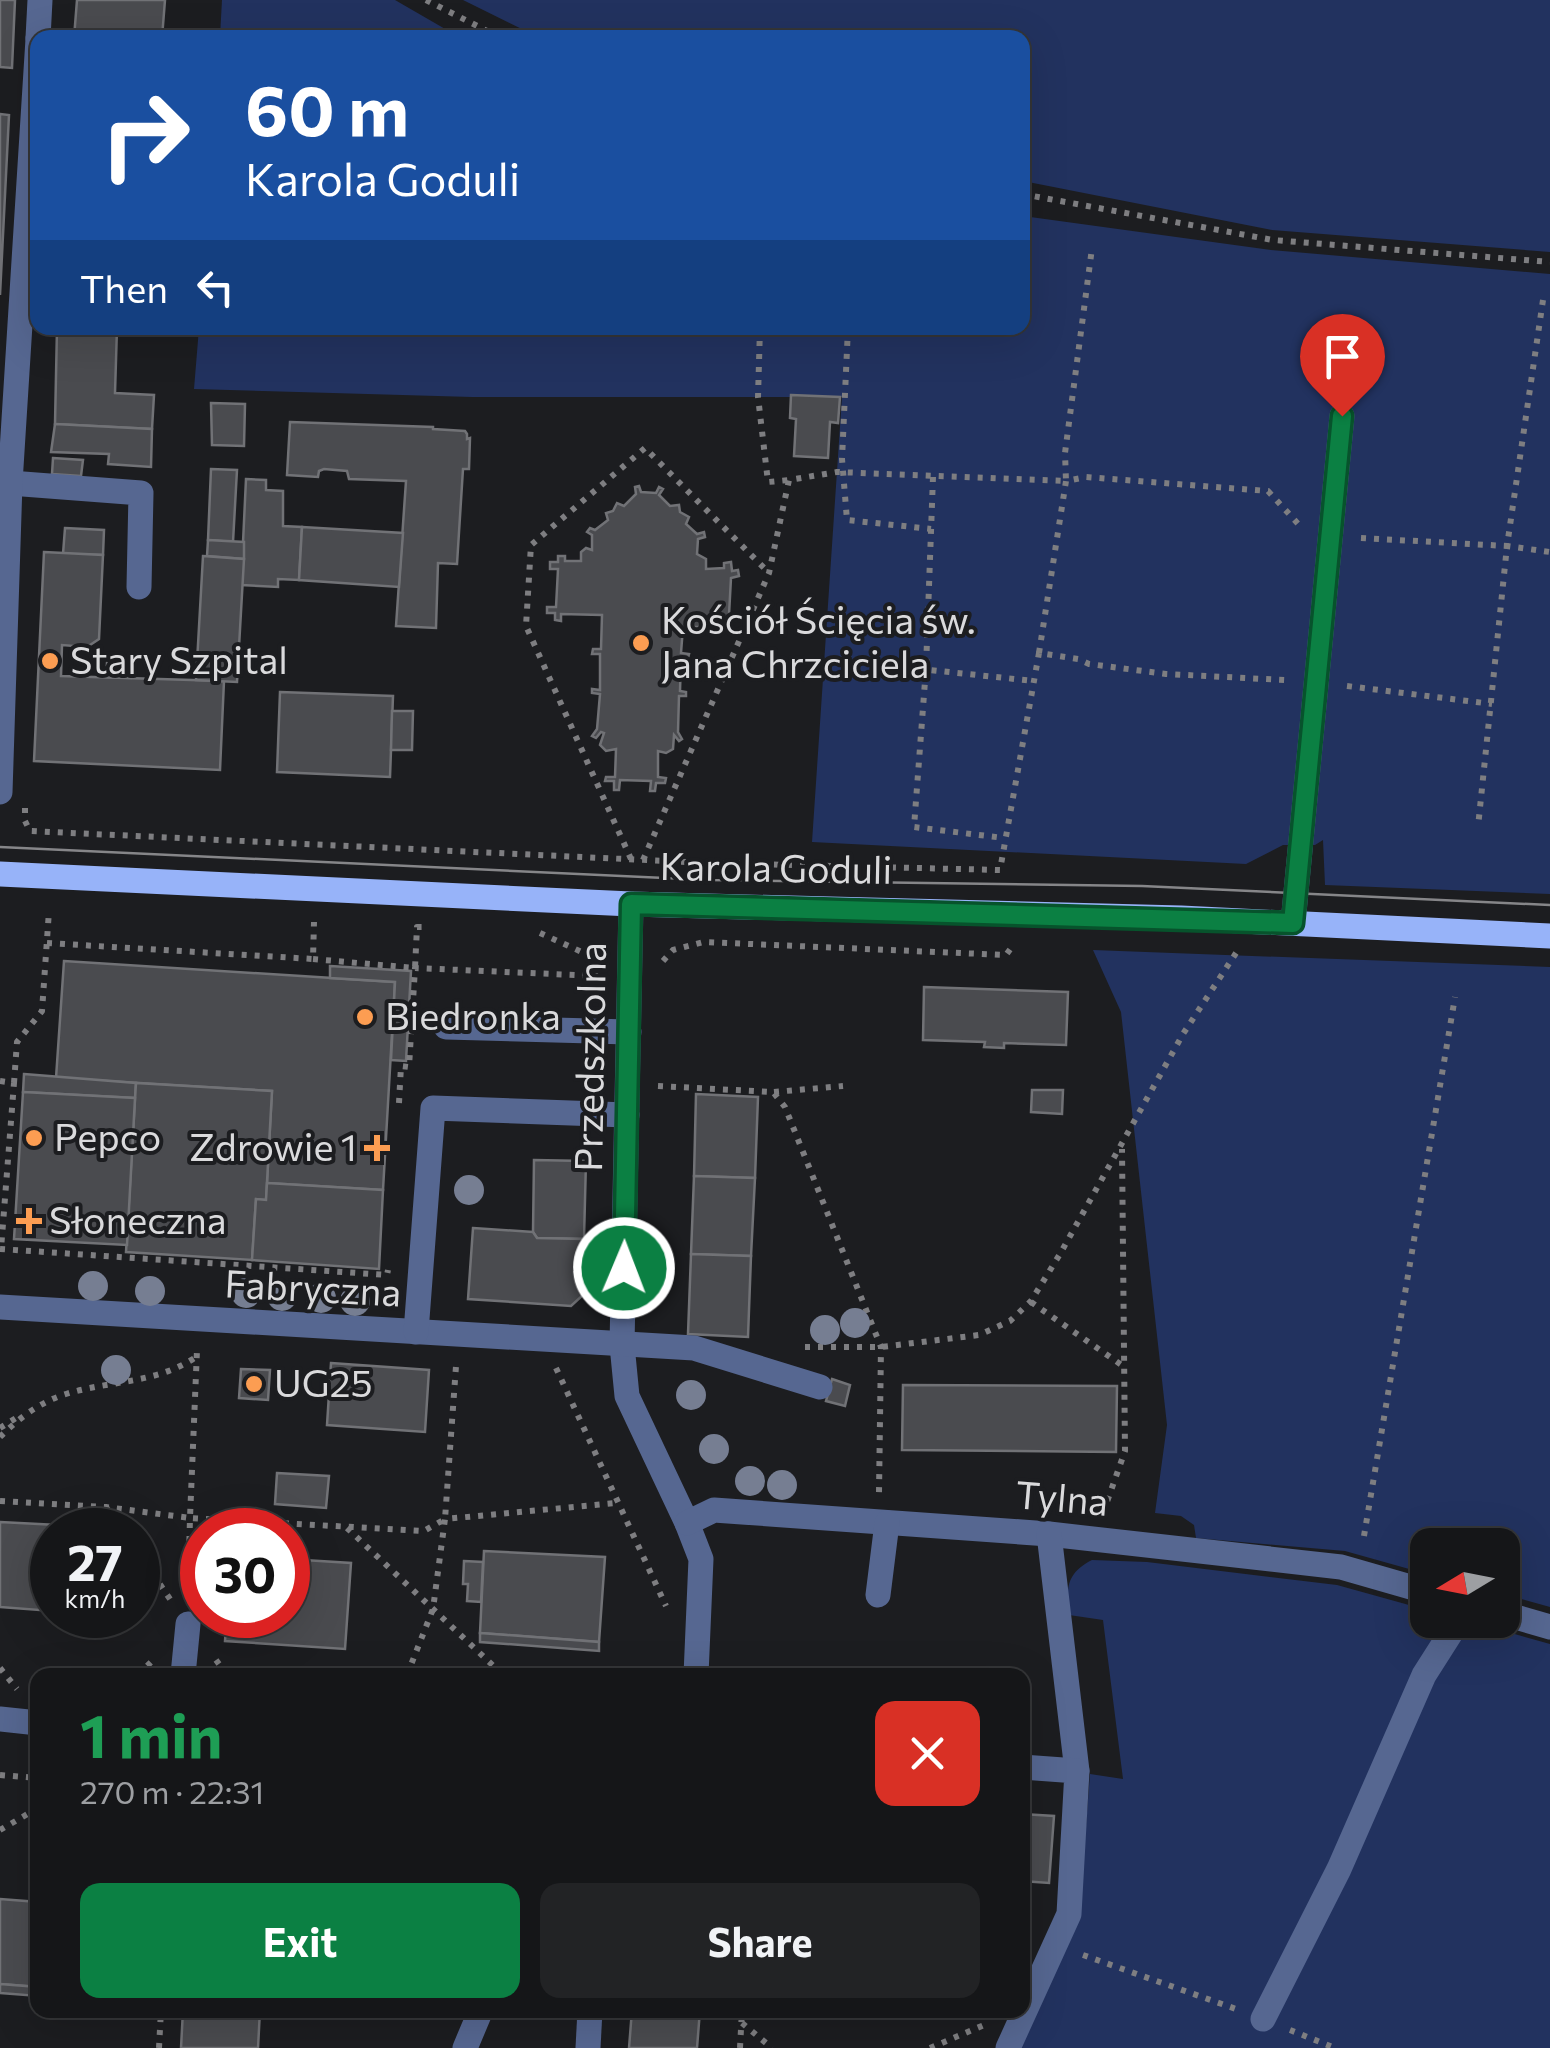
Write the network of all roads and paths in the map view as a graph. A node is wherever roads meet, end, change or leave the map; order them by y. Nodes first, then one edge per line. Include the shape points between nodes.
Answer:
1 (40, 0) edge
2 (426, 0) edge
3 (38, 30) edge
4 (485, 30) edge
5 (30, 165) edge
6 (1030, 195) edge
7 (1092, 248) dead end
8 (1550, 262) edge
9 (1543, 300) dead end
10 (760, 335) edge
11 (848, 335) edge
12 (1342, 416) dead end
13 (845, 472) junction
14 (933, 477) junction
15 (789, 480) junction
16 (1066, 481) junction
17 (10, 483) junction
18 (931, 528) junction
19 (1330, 537) junction
20 (1507, 546) junction
21 (1550, 552) edge
22 (769, 573) junction
23 (139, 587) dead end
24 (1039, 653) junction
25 (854, 662) dead end
26 (926, 668) junction
27 (1034, 681) junction
28 (1315, 682) junction
29 (1492, 704) junction
30 (0, 792) edge
31 (25, 806) dead end
32 (1478, 827) dead end
33 (1004, 838) junction
34 (631, 859) junction
35 (643, 860) junction
36 (709, 863) junction
37 (0, 874) edge
38 (631, 904) junction
39 (707, 905) junction
40 (49, 911) dead end
41 (314, 922) dead end
42 (1293, 923) junction
43 (437, 928) dead end
44 (536, 931) dead end
45 (1550, 936) edge
46 (47, 942) junction
47 (704, 942) dead end
48 (1239, 948) dead end
49 (313, 959) junction
50 (415, 968) junction
51 (595, 976) junction
52 (630, 976) junction
53 (1455, 997) dead end
54 (446, 1027) dead end
55 (629, 1032) junction
56 (0, 1082) edge
57 (14, 1083) junction
58 (658, 1086) dead end
59 (843, 1086) dead end
60 (773, 1092) junction
61 (627, 1114) junction
62 (398, 1115) dead end
63 (1122, 1144) junction
64 (0, 1249) edge
65 (389, 1258) dead end
66 (1031, 1302) junction
67 (0, 1308) edge
68 (198, 1320) junction
69 (416, 1332) junction
70 (622, 1345) junction
71 (881, 1347) junction
72 (196, 1357) junction
73 (438, 1360) dead end
74 (555, 1365) dead end
75 (1124, 1367) junction
76 (789, 1380) junction
77 (820, 1387) dead end
78 (26, 1413) junction
79 (0, 1428) edge
80 (0, 1437) edge
81 (1110, 1496) dead end
82 (0, 1501) edge
83 (617, 1503) junction
84 (106, 1507) joint
85 (190, 1508) edge
86 (883, 1514) junction
87 (180, 1517) edge
88 (445, 1519) junction
89 (687, 1523) junction
90 (310, 1526) edge
91 (346, 1528) junction
92 (1049, 1534) junction
93 (1364, 1536) dead end
94 (1410, 1587) edge
95 (878, 1595) dead end
96 (433, 1609) junction
97 (667, 1609) dead end
98 (1520, 1618) edge
99 (1550, 1627) edge
100 (187, 1638) edge
101 (1447, 1638) edge
102 (184, 1668) edge
103 (410, 1668) edge
104 (496, 1668) edge
105 (696, 1668) edge
106 (0, 1719) edge
107 (30, 1722) edge
108 (1030, 1768) edge
109 (1077, 1771) junction
110 (0, 1775) edge
111 (30, 1777) edge
112 (30, 1813) edge
113 (0, 1830) edge
114 (1054, 1947) junction
115 (1030, 2000) edge
116 (161, 2018) edge
117 (478, 2018) edge
118 (590, 2018) edge
119 (742, 2018) edge
120 (1000, 2018) dead end
121 (1022, 2018) edge
122 (1263, 2019) junction
123 (742, 2023) junction
124 (159, 2048) edge
125 (465, 2048) edge
126 (588, 2048) edge
127 (740, 2048) edge
128 (772, 2048) edge
129 (930, 2048) edge
130 (1008, 2048) edge
131 (1335, 2048) edge

1 - 3 street
2 - 4 path
5 - 17 street
6 - 8 path via 1273,240
7 - 16 path
9 - 20 path
10 - 15 path via 758,397 768,482
11 - 13 path
12 - 19 street
13 - 14 path
13 - 15 path
13 - 18 path via 847,520
14 - 16 path
14 - 18 path
15 - 22 path
16 - 19 path via 1268,491 1302,529
16 - 24 path
17 - 23 street via 141,494
17 - 30 street
18 - 26 path
19 - 20 path
19 - 28 street
20 - 21 path
20 - 29 path
22 - 34 path via 644,448 531,546 526,626
22 - 35 path
24 - 27 path
24 - 28 path via 1166,674
25 - 26 path
26 - 27 path
26 - 33 path via 914,827
27 - 33 path
28 - 29 path
28 - 42 street
29 - 32 path
31 - 34 path via 30,831
33 - 36 path via 1000,870
34 - 35 path
35 - 36 path
36 - 39 path
37 - 38 main road, Karola Goduli
38 - 39 main road, Karola Goduli
38 - 52 street, Przedszkolna
39 - 42 main road, Karola Goduli
39 - 47 path
40 - 46 path
41 - 49 path
42 - 45 main road, Karola Goduli
43 - 50 path via 417,927
44 - 51 path via 595,958
46 - 49 path
46 - 57 path via 42,1011 17,1042
48 - 63 path
49 - 50 path
50 - 51 path
50 - 62 path
51 - 52 path
52 - 55 street, Przedszkolna
53 - 93 path
54 - 55 street
55 - 61 street, Przedszkolna
56 - 57 path
57 - 64 path
58 - 60 path
59 - 60 path
60 - 71 path via 786,1107
61 - 69 street via 433,1108
61 - 70 street, Przedszkolna
63 - 66 path
63 - 75 path
64 - 65 path via 388,1276
66 - 71 path via 979,1335
66 - 75 path
67 - 68 street, Fabryczna
68 - 69 street, Fabryczna
68 - 72 path
69 - 70 street, Fabryczna
70 - 76 street, Fabryczna via 694,1348
70 - 89 street, Przedszkolna via 626,1396
71 - 76 path via 797,1347
71 - 86 path
72 - 78 path via 150,1379 64,1394
72 - 85 path
73 - 88 path via 457,1362
74 - 83 path
75 - 81 path via 1125,1451
76 - 77 street, Fabryczna
78 - 79 path
78 - 80 path
82 - 84 path
83 - 88 path
83 - 97 path
84 - 87 path
86 - 89 street, Tylna via 714,1510
86 - 92 street, Tylna
86 - 95 street
88 - 91 path via 424,1531
88 - 96 path
89 - 105 street, Przedszkolna via 701,1559
90 - 91 path
91 - 96 path
92 - 94 street, Tylna via 1341,1567
92 - 109 street
96 - 103 path
96 - 104 path
98 - 99 street
100 - 102 street
101 - 122 street via 1424,1674
106 - 107 street
108 - 109 street
109 - 114 street via 1070,1914
110 - 111 path
112 - 113 path
114 - 115 street
114 - 122 path
116 - 124 path
117 - 125 street
118 - 126 street
119 - 123 path
120 - 129 path
121 - 130 street
122 - 131 path
123 - 127 path
123 - 128 path

